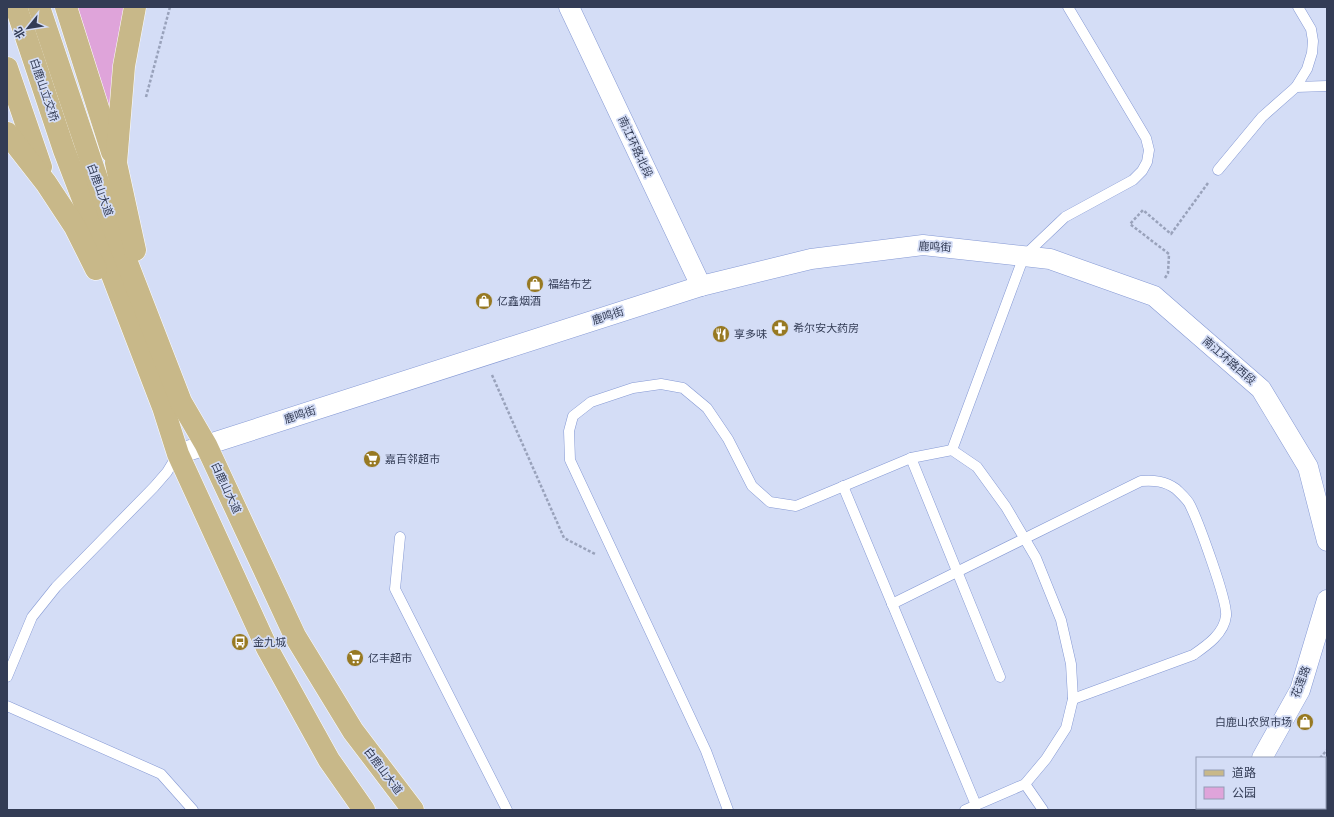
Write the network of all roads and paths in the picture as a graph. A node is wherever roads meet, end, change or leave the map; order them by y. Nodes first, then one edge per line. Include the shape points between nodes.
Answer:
1 (16, 7) edge
2 (39, 7) edge
3 (66, 7) edge
4 (135, 7) edge
5 (569, 7) edge
6 (1068, 7) edge
7 (1298, 7) edge
8 (7, 68) edge
9 (1327, 86) edge
10 (1296, 87) junction
11 (7, 133) edge
12 (74, 147) junction
13 (116, 163) junction
14 (1218, 170) joint
15 (46, 183) junction
16 (1024, 256) junction
17 (1050, 259) joint
18 (701, 286) junction
19 (1154, 296) junction
20 (484, 356) junction
21 (206, 445) junction
22 (952, 450) junction
23 (178, 454) junction
24 (911, 458) junction
25 (843, 486) junction
26 (400, 536) dead end
27 (1025, 539) junction
28 (1327, 541) edge
29 (620, 568) junction
30 (958, 572) junction
31 (1327, 600) edge
32 (892, 604) junction
33 (7, 677) edge
34 (1000, 677) dead end
35 (1073, 699) junction
36 (7, 706) edge
37 (1263, 757) edge
38 (1025, 784) junction
39 (976, 805) junction
40 (193, 810) edge
41 (364, 810) edge
42 (413, 810) edge
43 (507, 810) edge
44 (728, 810) edge
45 (965, 810) edge
46 (1042, 810) edge

1 - 12 main road, 白鹿山立交桥
2 - 12 main road, 白鹿山立交桥
3 - 13 main road
4 - 13 main road via 124,66
5 - 18 street, 南江环路北段
6 - 16 lane via 1146,138 1149,150 1147,162 1133,180 1065,217
7 - 10 lane via 1311,29 1313,41 1307,69
8 - 15 main road
9 - 10 lane
10 - 14 lane via 1262,117
11 - 15 main road
12 - 21 main road, 白鹿山大道 via 114,229 182,402
12 - 23 main road, 白鹿山大道
13 - 21 main road via 138,258 191,395
14 - 19 path via 1171,234 1143,210 1130,224 1169,254 1168,273
15 - 23 main road via 75,227 99,276 152,412
16 - 17 street, 鹿鸣街
16 - 18 street, 鹿鸣街 via 923,245 811,259
16 - 22 lane
17 - 19 street, 南江环路西段
18 - 20 street, 鹿鸣街
19 - 28 street, 南江环路西段 via 1261,389 1308,467
20 - 21 street, 鹿鸣街
20 - 29 path via 564,538
21 - 23 street, 鹿鸣街
21 - 42 main road, 白鹿山大道 via 295,636 353,731
22 - 24 lane
22 - 27 lane via 977,467
23 - 33 lane via 154,487 56,587 32,617
23 - 41 main road, 白鹿山大道 via 267,648 329,760
24 - 25 lane
24 - 30 lane
25 - 29 lane via 796,506 770,502 752,486 728,439 707,408 683,388 661,384 633,388 591,402 573,416 569,432 570,460
25 - 32 lane
26 - 43 lane via 395,589
27 - 30 lane
27 - 35 lane via 1036,558 1061,620 1071,664
27 - 35 lane via 1141,481 1159,480 1176,490 1190,504 1224,597 1226,616 1221,630 1209,644 1193,654
29 - 44 lane via 706,751
30 - 32 lane
30 - 34 lane
31 - 37 street, 花莲路 via 1300,690
32 - 39 lane
35 - 38 lane via 1066,728 1046,759
36 - 40 lane via 161,774
38 - 39 lane
38 - 46 lane
39 - 45 lane

